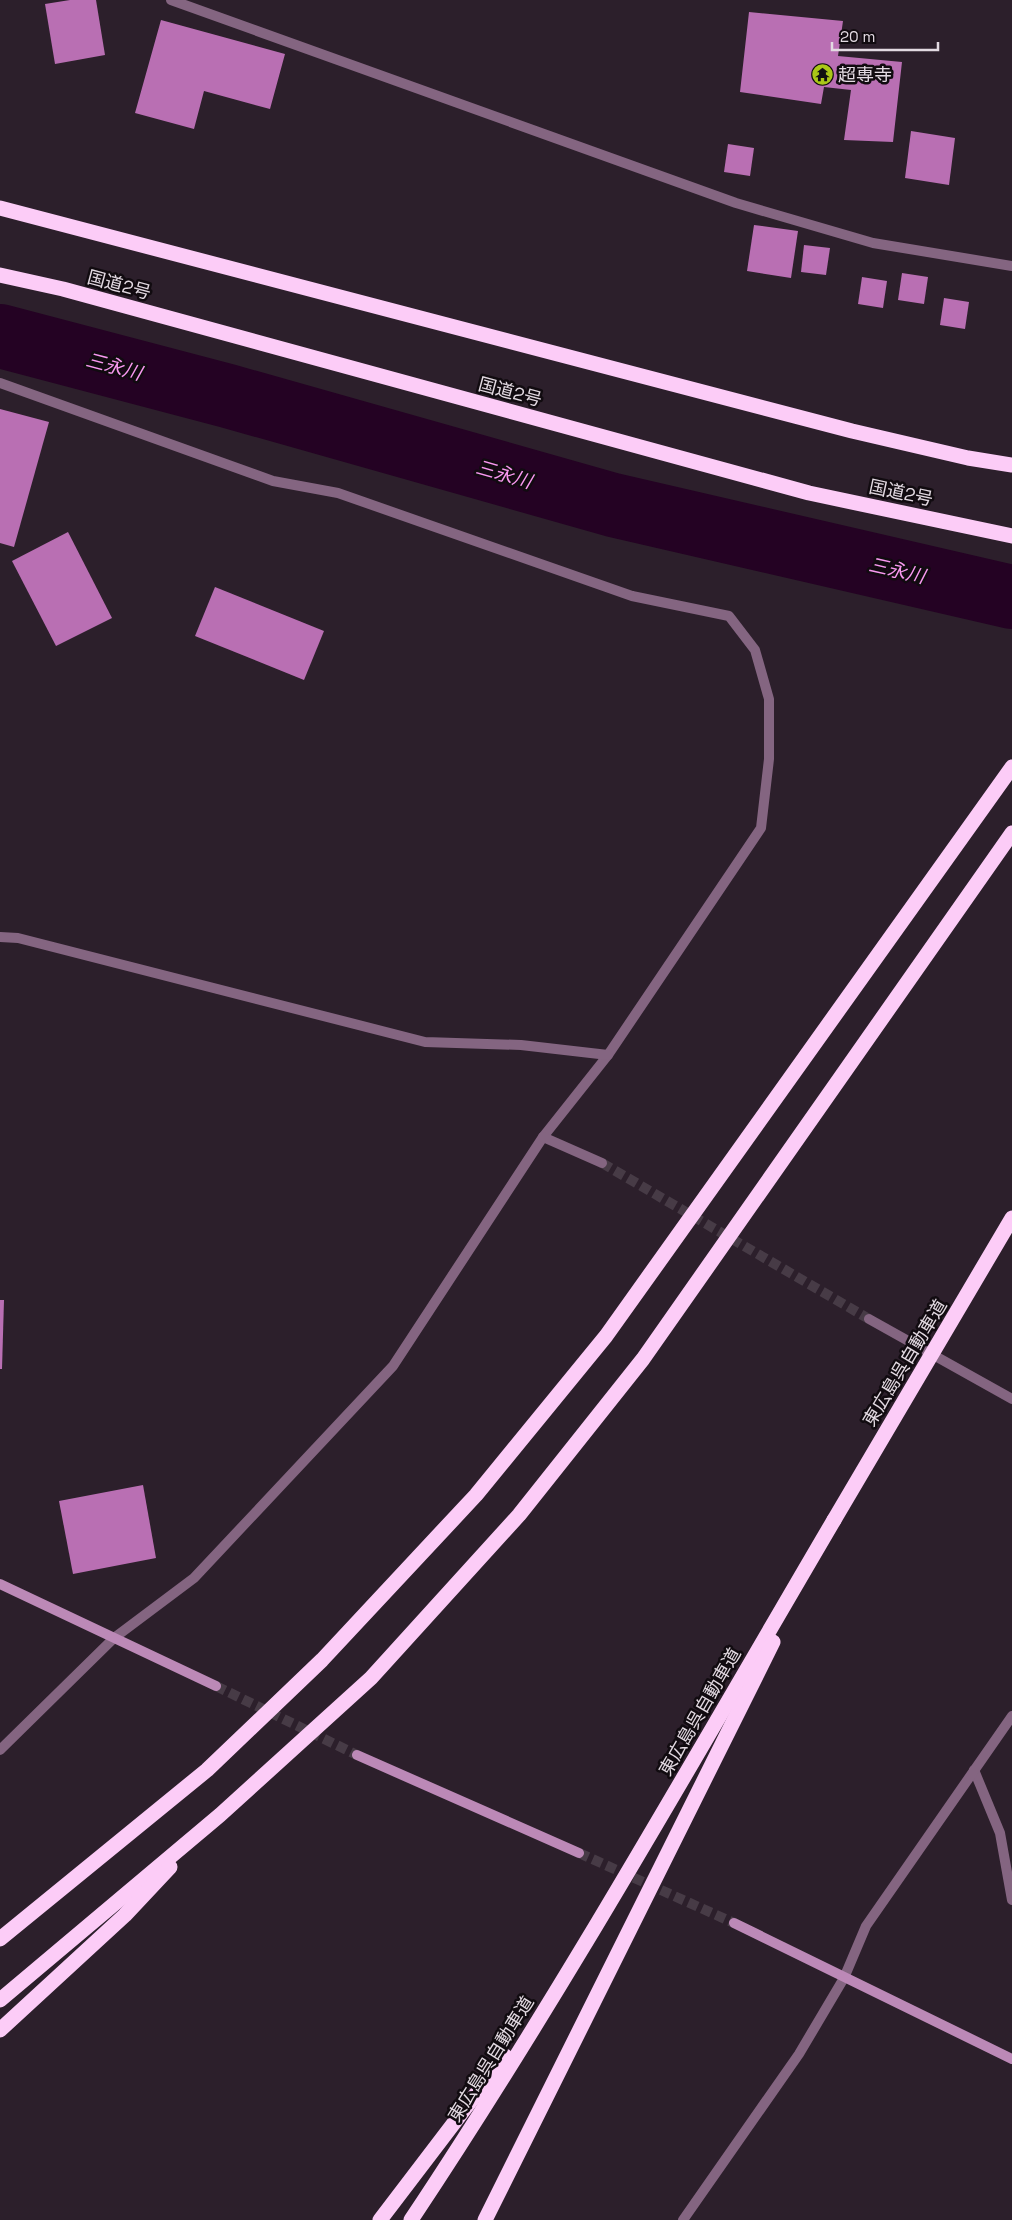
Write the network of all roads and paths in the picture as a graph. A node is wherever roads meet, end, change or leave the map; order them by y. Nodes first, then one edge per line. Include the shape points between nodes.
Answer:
1 (171, 0) edge
2 (0, 208) edge
3 (1012, 266) edge
4 (0, 275) edge
5 (0, 383) edge
6 (1012, 465) edge
7 (1012, 536) edge
8 (1012, 767) edge
9 (1012, 833) edge
10 (0, 937) edge
11 (608, 1055) junction
12 (543, 1137) junction
13 (602, 1163) tunnel mouth
14 (1012, 1218) edge
15 (869, 1319) tunnel mouth
16 (1012, 1399) edge
17 (834, 1520) junction
18 (0, 1584) edge
19 (114, 1638) junction
20 (216, 1686) tunnel mouth
21 (1012, 1716) edge
22 (0, 1750) edge
23 (357, 1755) tunnel mouth
24 (974, 1770) junction
25 (220, 1815) junction
26 (579, 1853) tunnel mouth
27 (1012, 1900) edge
28 (734, 1923) tunnel mouth
29 (0, 1939) edge
30 (844, 1978) junction
31 (555, 1992) junction
32 (0, 2000) edge
33 (0, 2030) edge
34 (1012, 2059) edge
35 (380, 2220) edge
36 (411, 2220) edge
37 (485, 2220) edge
38 (683, 2220) edge

1 - 3 street via 736,203 872,243
2 - 6 highway via 852,431
4 - 7 highway, 国道2号 via 809,493
5 - 11 street via 273,481 338,493 632,596 729,616 755,650 769,699 769,759 761,828
8 - 29 highway via 606,1336 476,1495 322,1660 207,1770
9 - 25 highway via 643,1358 519,1515 371,1678
10 - 11 street via 18,938 425,1042 521,1045
11 - 12 street
12 - 13 street
12 - 19 street via 393,1366 194,1578
14 - 17 highway, 東広島呉自動車道, bridge
15 - 16 street
17 - 31 highway, 東広島呉自動車道
17 - 37 highway
18 - 19 street
19 - 20 street
19 - 22 street
21 - 24 street
23 - 26 street
24 - 27 street via 1000,1833
24 - 30 street via 866,1926
25 - 32 highway
25 - 33 highway via 125,1915
28 - 30 street
30 - 34 street
30 - 38 street via 799,2054
31 - 35 highway
31 - 36 highway, 東広島呉自動車道

